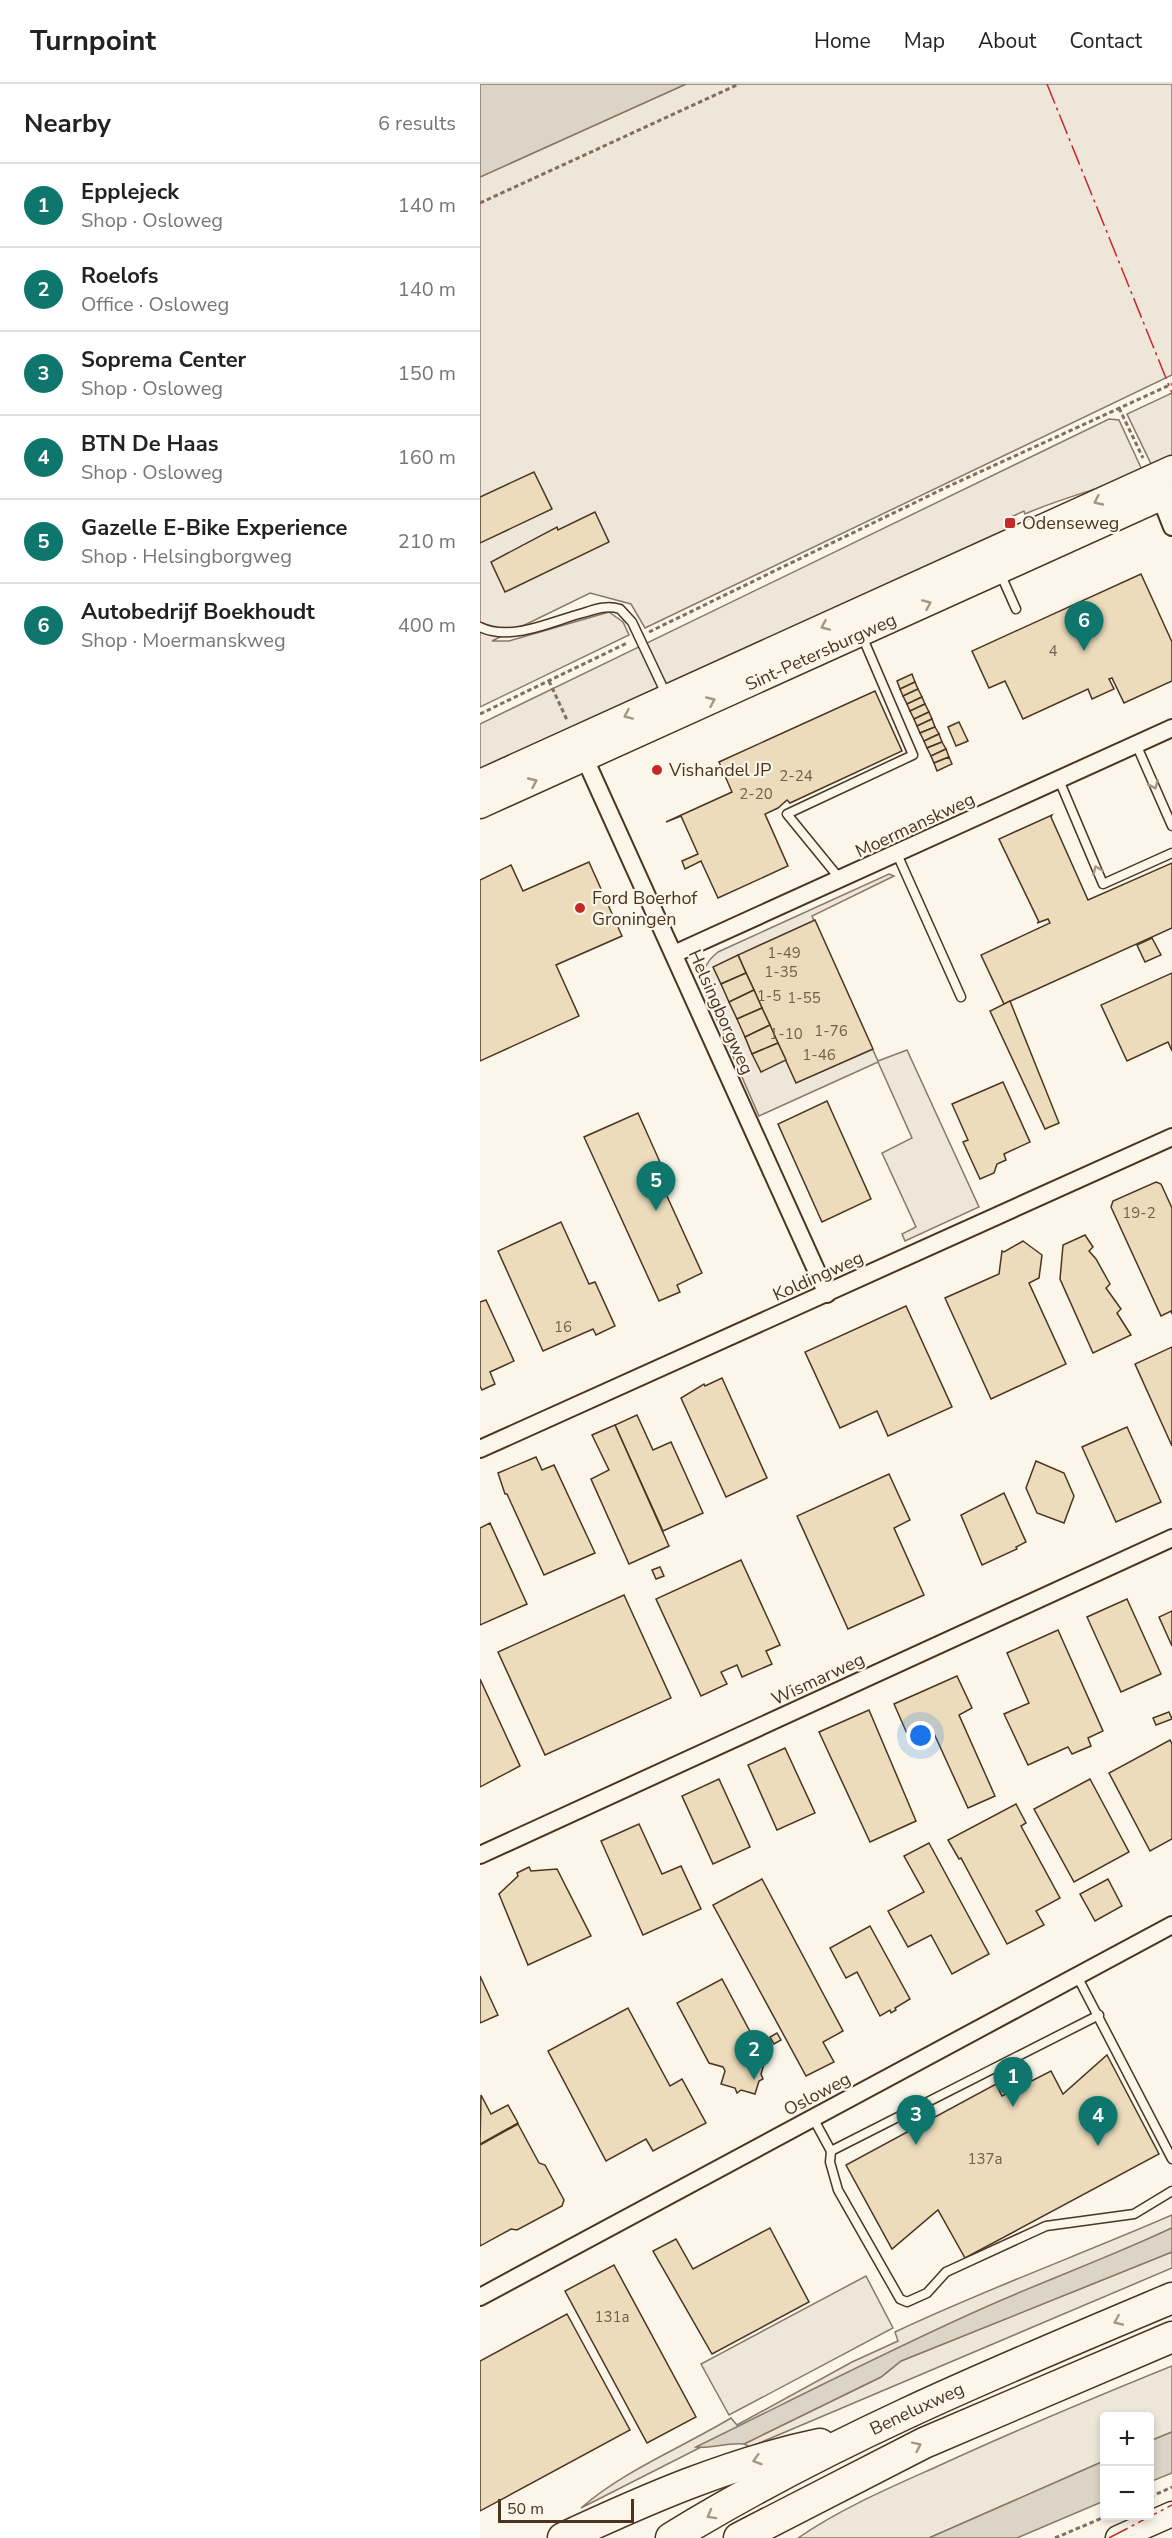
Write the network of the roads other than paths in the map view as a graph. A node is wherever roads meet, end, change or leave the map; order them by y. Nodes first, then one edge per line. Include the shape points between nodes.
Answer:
1 (1164, 484) edge
2 (1172, 527) edge
3 (995, 561) junction
4 (1016, 609) dead end
5 (856, 624) junction
6 (480, 627) edge
7 (672, 707) junction
8 (1172, 728) edge
9 (1136, 744) junction
10 (580, 748) junction
11 (1059, 780) junction
12 (480, 782) edge
13 (480, 806) edge
14 (1172, 826) edge
15 (1172, 853) edge
16 (897, 855) junction
17 (840, 880) junction
18 (674, 954) junction
19 (962, 997) dead end
20 (1172, 1137) edge
21 (827, 1293) junction
22 (481, 1445) edge
23 (1172, 1538) edge
24 (480, 1856) edge
25 (1172, 1925) edge
26 (1077, 1976) junction
27 (1099, 2015) junction
28 (813, 2118) junction
29 (831, 2151) junction
30 (1172, 2159) edge
31 (1172, 2191) edge
32 (480, 2297) edge
33 (1172, 2298) edge
34 (1172, 2337) edge
35 (855, 2437) junction
36 (864, 2472) junction
37 (1172, 2514) edge
38 (563, 2538) edge
39 (670, 2538) edge
40 (739, 2538) edge
41 (778, 2538) edge
42 (1118, 2538) edge

1 - 2 street
1 - 3 street, Sint-Petersburgweg
3 - 4 lane
3 - 5 street, Sint-Petersburgweg
5 - 7 street, Sint-Petersburgweg
5 - 17 lane via 913,755 787,814
6 - 7 lane via 495,633 512,633 614,607 629,616
7 - 10 street, Sint-Petersburgweg
8 - 9 street, Moermanskweg
9 - 11 street, Moermanskweg
9 -> 14 lane
10 - 12 street, Sint-Petersburgweg
13 -> 10 street, Sint-Petersburgweg
10 - 18 street, Helsingborgweg
15 -> 11 lane via 1103,884
11 - 16 street, Moermanskweg
16 - 17 street, Moermanskweg
16 - 19 lane
17 - 18 street, Moermanskweg
18 - 21 street, Helsingborgweg
20 - 21 street, Koldingweg
21 - 22 street, Koldingweg
23 - 24 street, Wismarweg
25 - 26 street, Osloweg
26 - 27 lane
26 - 28 street, Osloweg
27 - 29 lane
27 - 30 lane
28 - 29 lane
28 - 32 street, Osloweg
29 - 31 lane via 838,2190 900,2299 907,2302 927,2293 946,2272 1046,2226 1134,2214
33 -> 35 highway, Beneluxweg
36 -> 34 highway, Beneluxweg via 982,2417
35 -> 38 highway via 785,2451 720,2470
35 -> 39 highway, Beneluxweg
36 - 40 highway, Beneluxweg
36 - 41 highway
37 - 42 street

